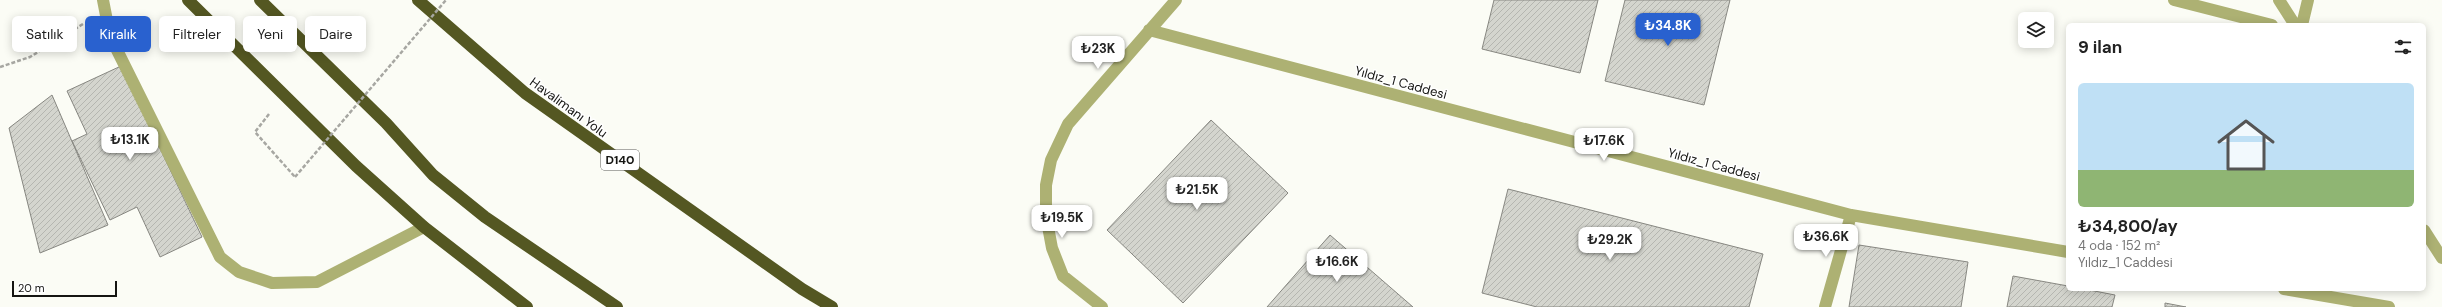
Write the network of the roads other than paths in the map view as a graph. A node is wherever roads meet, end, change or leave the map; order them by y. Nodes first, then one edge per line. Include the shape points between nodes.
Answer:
1 (188, 0) edge
2 (260, 0) edge
3 (418, 0) edge
4 (1176, 0) edge
5 (2174, 0) edge
6 (2279, 0) edge
7 (2308, 0) edge
8 (103, 5) edge
9 (2264, 23) edge
10 (2294, 23) edge
11 (2302, 23) edge
12 (1149, 30) junction
13 (1851, 215) junction
14 (424, 227) junction
15 (2426, 233) edge
16 (2066, 252) edge
17 (2442, 258) edge
18 (2296, 291) edge
19 (527, 307) edge
20 (617, 307) edge
21 (832, 307) edge
22 (1102, 307) edge
23 (1825, 307) edge
24 (2389, 307) edge

1 - 14 highway via 356,166
2 - 20 highway via 386,123 433,175 485,217
3 - 21 highway, Havalimanı Yolu / D140 via 525,93 802,289
4 - 12 street
5 - 9 street
6 - 10 street
7 - 11 street
8 - 14 street via 110,36 220,257 239,272 272,283 317,282
12 - 13 street, Yıldız_1 Caddesi
12 - 22 street via 1068,124 1051,160 1046,185 1046,216 1052,248 1064,276
13 - 16 street, Yıldız_1 Caddesi
13 - 23 street
14 - 19 highway
15 - 17 street
18 - 24 street

